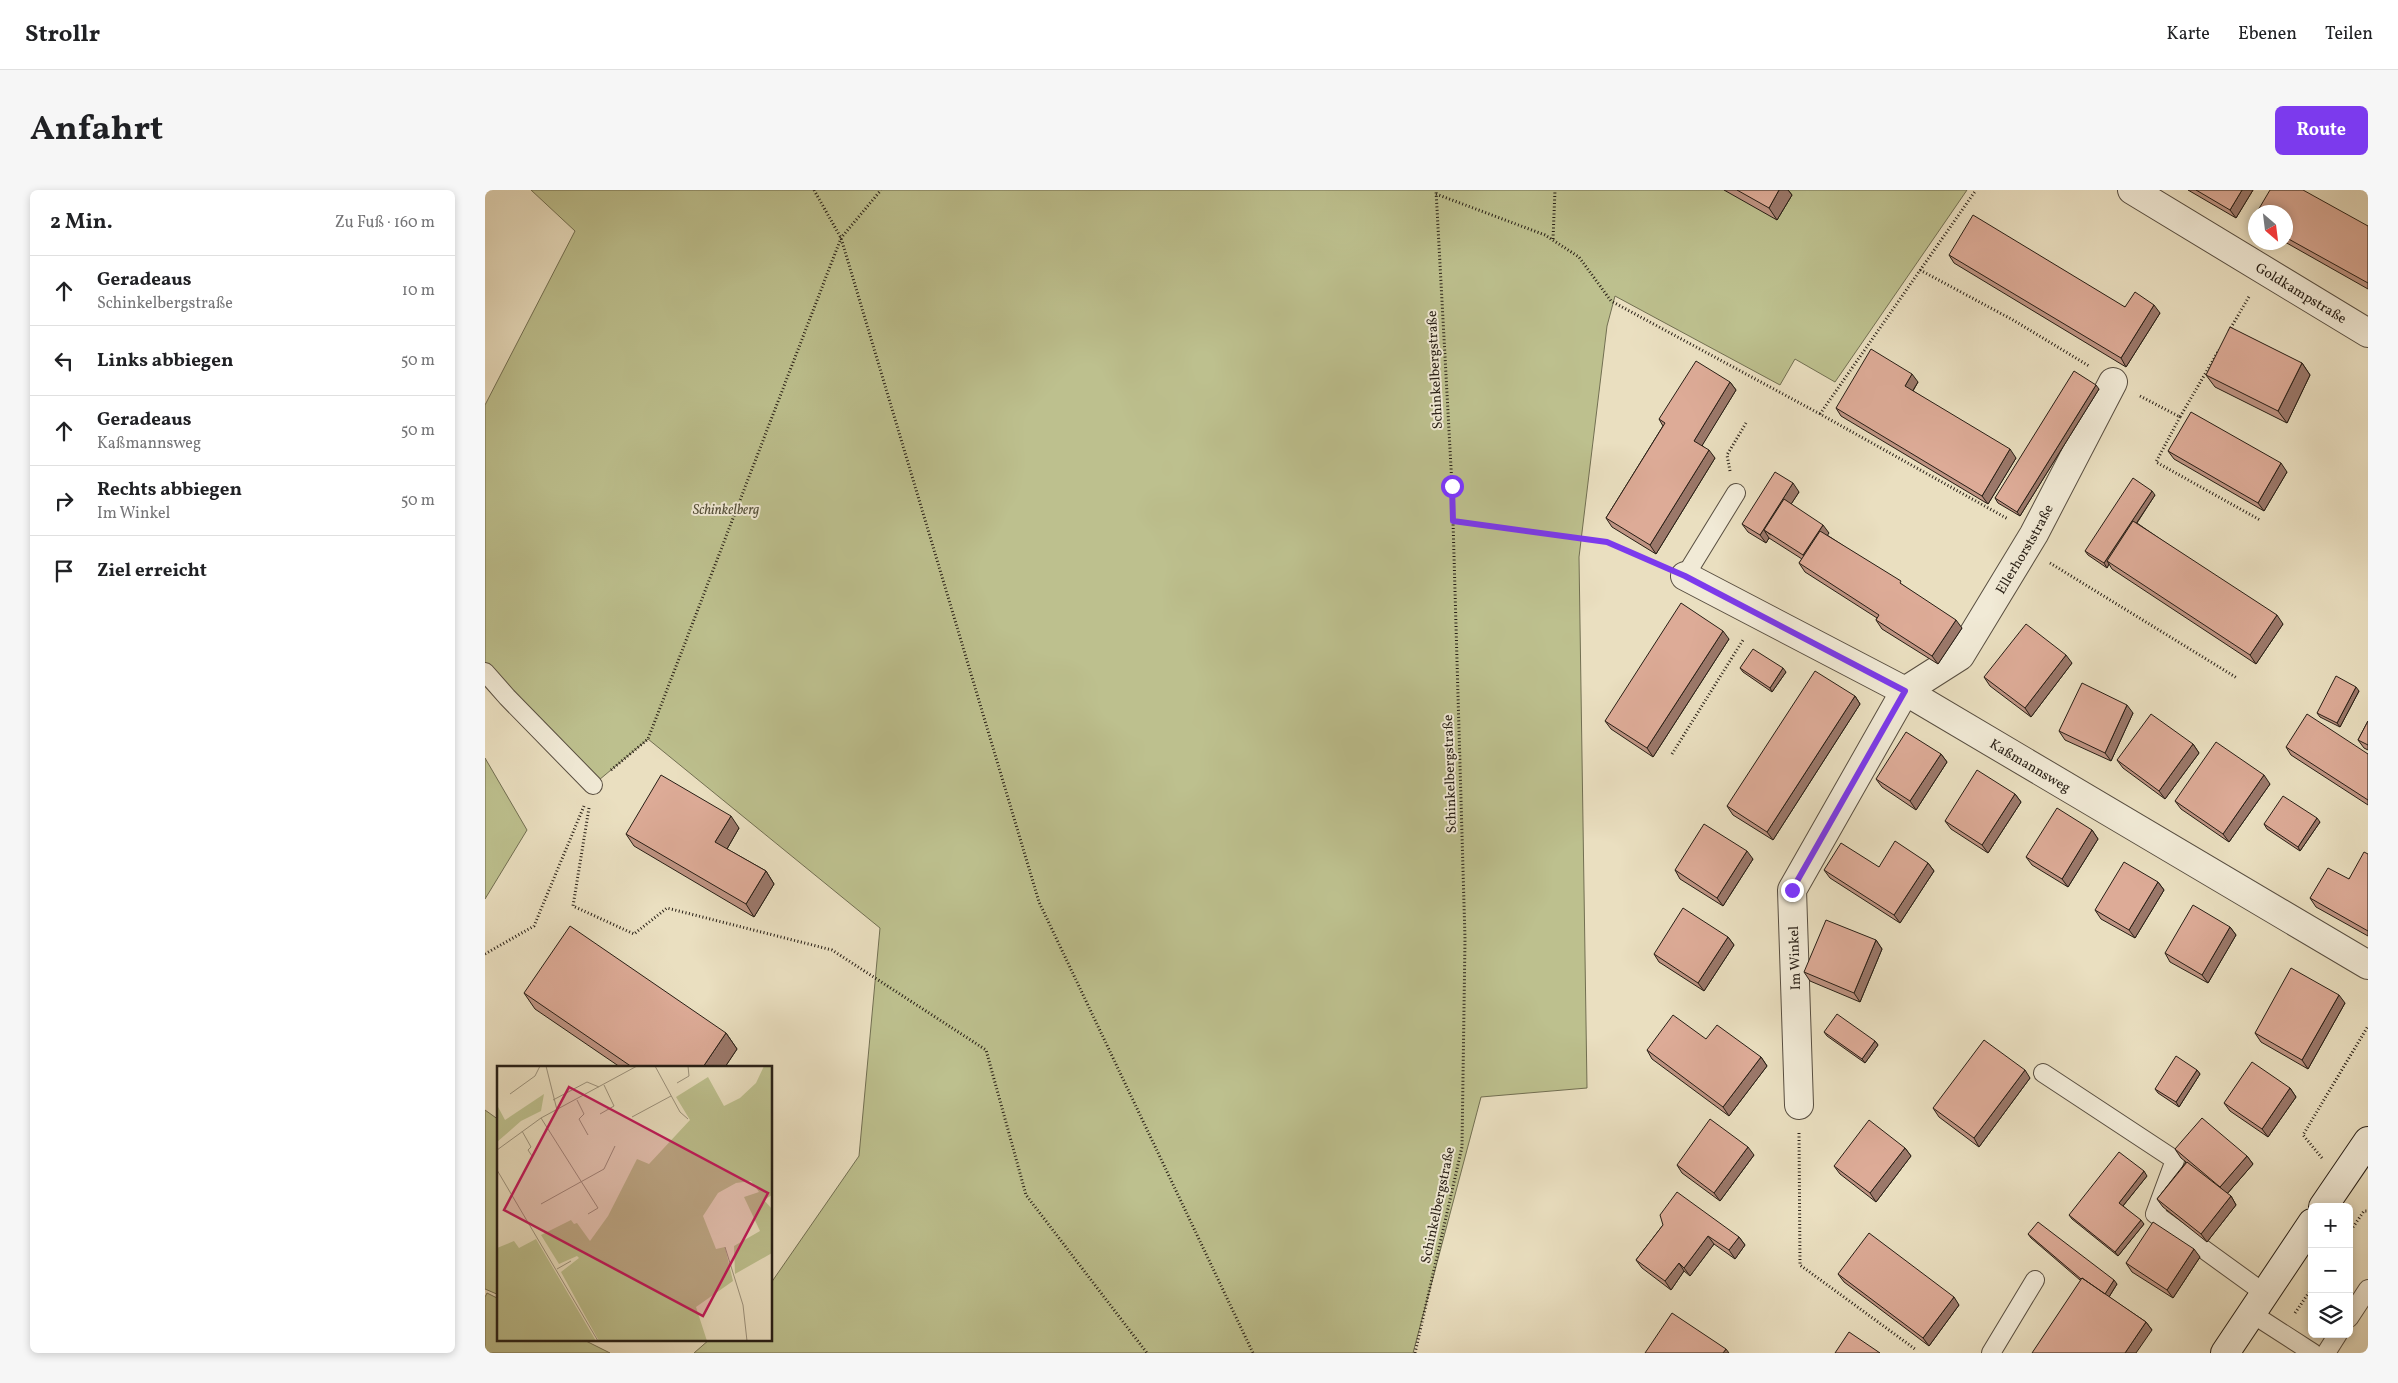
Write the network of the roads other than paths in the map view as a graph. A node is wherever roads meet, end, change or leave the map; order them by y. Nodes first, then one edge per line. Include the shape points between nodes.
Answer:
1 (2132, 190) edge
2 (2368, 333) edge
3 (2113, 382) road end
4 (1736, 493) road end
5 (1685, 576) joint
6 (485, 672) edge
7 (1905, 691) junction
8 (593, 785) road end
9 (2368, 965) edge
10 (2043, 1073) dead end
11 (1799, 1105) road end
12 (2368, 1141) edge
13 (2326, 1203) edge
14 (2308, 1229) edge
15 (2035, 1280) dead end
16 (2368, 1289) edge
17 (2258, 1303) junction
18 (2353, 1312) edge
19 (2335, 1338) edge
20 (1991, 1353) edge
21 (2225, 1353) edge
22 (2313, 1353) edge
23 (2326, 1353) edge

1 - 2 street, Goldkampstraße
3 - 7 street, Ellerhorststraße via 2030,541 1960,656
4 - 5 lane
5 - 7 street, Kaßmannsweg
6 - 8 lane
7 - 9 street, Kaßmannsweg
7 - 11 street, Im Winkel via 1792,890
10 - 17 lane via 2175,1160 2155,1214
12 - 13 street
14 - 17 street
15 - 20 lane
16 - 18 lane
17 - 21 street
17 - 22 lane
19 - 23 lane

